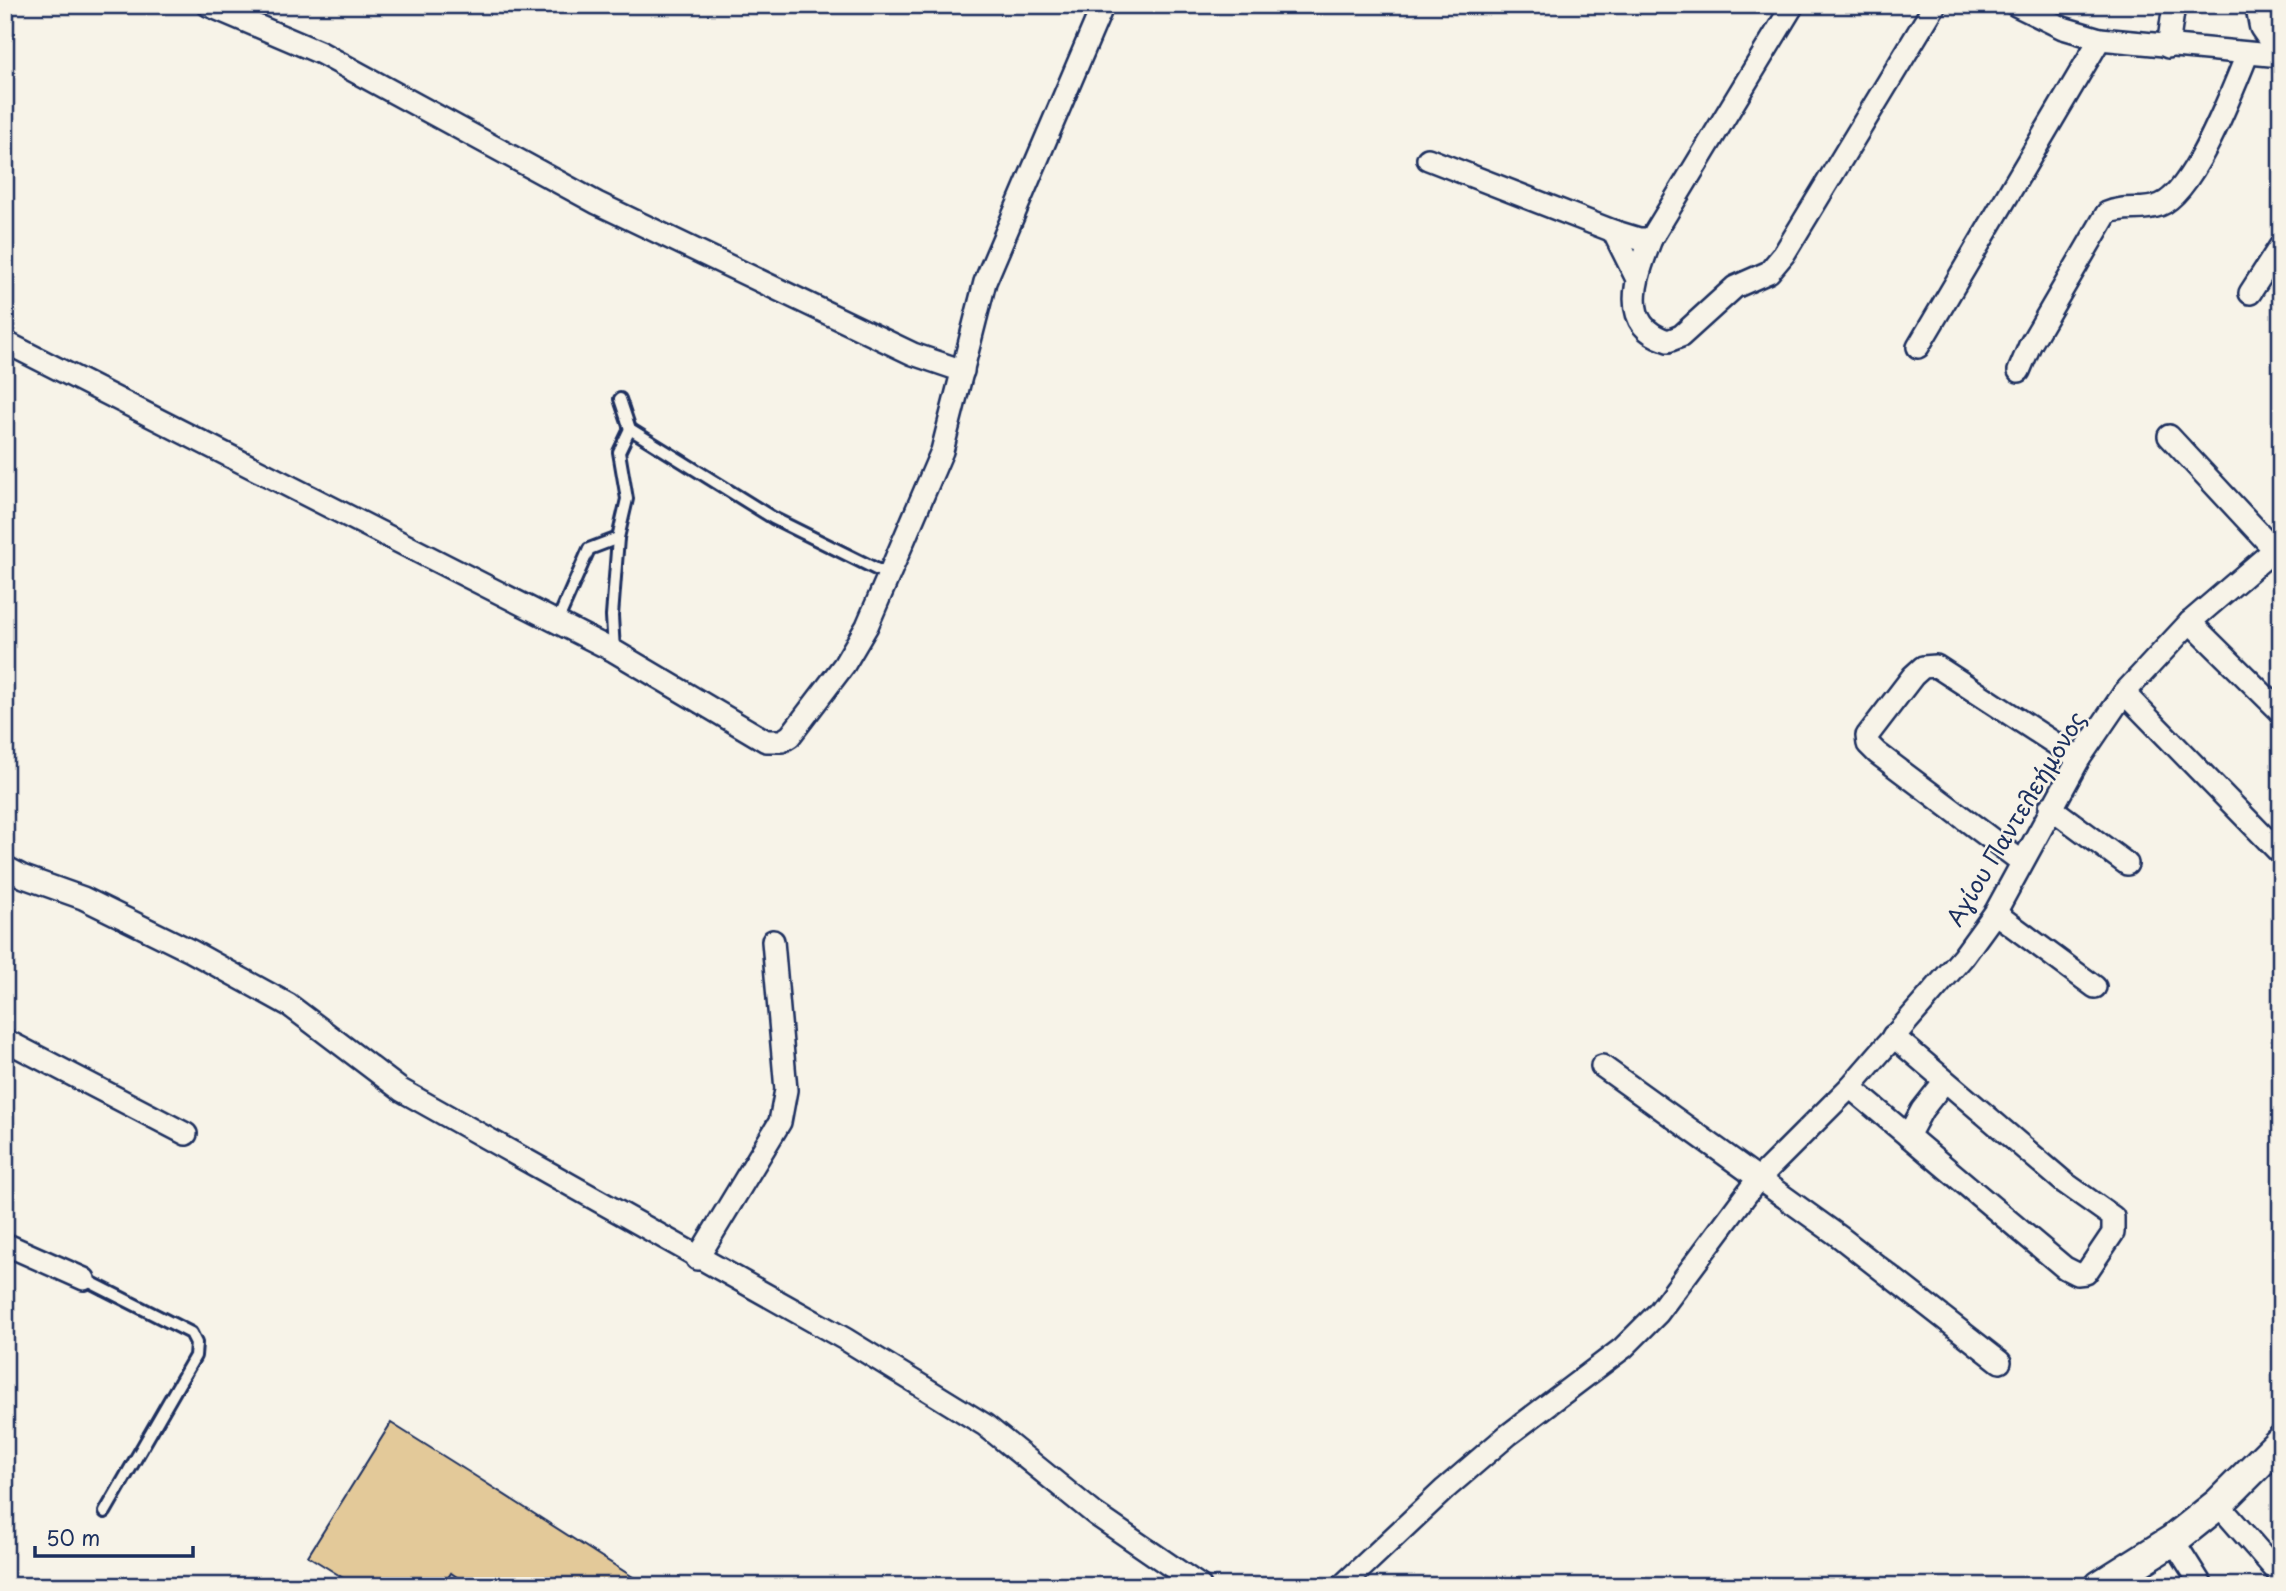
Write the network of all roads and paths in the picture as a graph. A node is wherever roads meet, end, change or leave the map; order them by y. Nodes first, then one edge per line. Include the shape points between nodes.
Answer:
1 (208, 5) edge
2 (1103, 5) edge
3 (1793, 5) edge
4 (1935, 5) edge
5 (2016, 5) edge
6 (2174, 5) edge
7 (2260, 5) edge
8 (2100, 40) junction
9 (2168, 47) junction
10 (2281, 48) edge
11 (2247, 55) junction
12 (2281, 56) edge
13 (1428, 159) dead end
14 (1613, 232) junction
15 (1651, 239) junction
16 (2281, 245) edge
17 (1636, 277) junction
18 (2250, 293) dead end
19 (5, 342) edge
20 (1918, 347) dead end
21 (963, 371) junction
22 (2019, 371) dead end
23 (620, 399) dead end
24 (630, 429) junction
25 (2169, 436) dead end
26 (618, 538) junction
27 (2277, 546) edge
28 (890, 576) junction
29 (557, 622) junction
30 (2190, 622) junction
31 (614, 651) junction
32 (2124, 694) junction
33 (2281, 712) edge
34 (2079, 759) junction
35 (2050, 807) junction
36 (2281, 854) edge
37 (2022, 862) junction
38 (2127, 864) dead end
39 (5, 867) edge
40 (1995, 913) junction
41 (773, 941) dead end
42 (2095, 987) dead end
43 (1893, 1036) junction
44 (5, 1040) edge
45 (1602, 1066) dead end
46 (1944, 1082) junction
47 (1850, 1087) junction
48 (186, 1134) dead end
49 (1908, 1136) junction
50 (1757, 1180) junction
51 (5, 1244) edge
52 (697, 1259) junction
53 (84, 1279) joint
54 (2000, 1362) dead end
55 (2279, 1448) edge
56 (2218, 1504) junction
57 (105, 1512) dead end
58 (2173, 1540) junction
59 (2281, 1576) edge
60 (1200, 1586) edge
61 (1342, 1586) edge
62 (2100, 1586) edge
63 (2202, 1586) edge

1 - 21 street via 321,53 597,203 913,354
2 - 21 street via 985,282
3 - 15 street
4 - 17 street via 1769,272 1735,287 1668,341 1651,336 1639,320
5 - 8 street
6 - 9 street
7 - 10 street via 2265,26
8 - 9 street
8 - 20 street
9 - 11 street
11 - 12 street
11 - 22 street via 2192,172 2163,204 2107,213
13 - 14 street
14 - 15 street
14 - 17 street
15 - 17 street
16 - 18 street
19 - 29 street
21 - 28 street via 942,451
23 - 24 lane
24 - 26 lane via 619,452 627,499
24 - 28 lane via 773,518
25 - 27 street
26 - 29 lane via 589,549
26 - 31 lane
27 - 30 street, Αγίου Παντελεήμονος
28 - 31 street via 844,665 812,710 782,741 766,741
29 - 31 street
30 - 32 street, Αγίου Παντελεήμονος
30 - 33 street
32 - 34 street, Αγίου Παντελεήμονος
32 - 36 street
34 - 35 street, Αγίου Παντελεήμονος
34 - 37 street via 1936,666 1923,667 1913,676 1867,737 1877,753
35 - 37 street, Αγίου Παντελεήμονος
35 - 38 street
37 - 40 street, Αγίου Παντελεήμονος
39 - 52 street via 83,898 289,1005 401,1090
40 - 42 street
40 - 43 street, Αγίου Παντελεήμονος via 1964,957
41 - 52 street via 786,1090 780,1122
43 - 46 street
43 - 47 street, Αγίου Παντελεήμονος
44 - 48 street
45 - 50 street
46 - 49 street
46 - 49 street via 2113,1217 2113,1233 2086,1273 2066,1268
47 - 49 street
47 - 50 street, Αγίου Παντελεήμονος
50 - 54 street via 1840,1237
50 - 61 street, Αγίου Παντελεήμονος via 1658,1313 1623,1348 1508,1435
51 - 53 street
52 - 60 street via 845,1339 985,1425 1095,1514
53 - 57 lane via 191,1333 196,1343 195,1356
55 - 56 street
56 - 58 street
56 - 59 street
58 - 62 street
58 - 63 street

